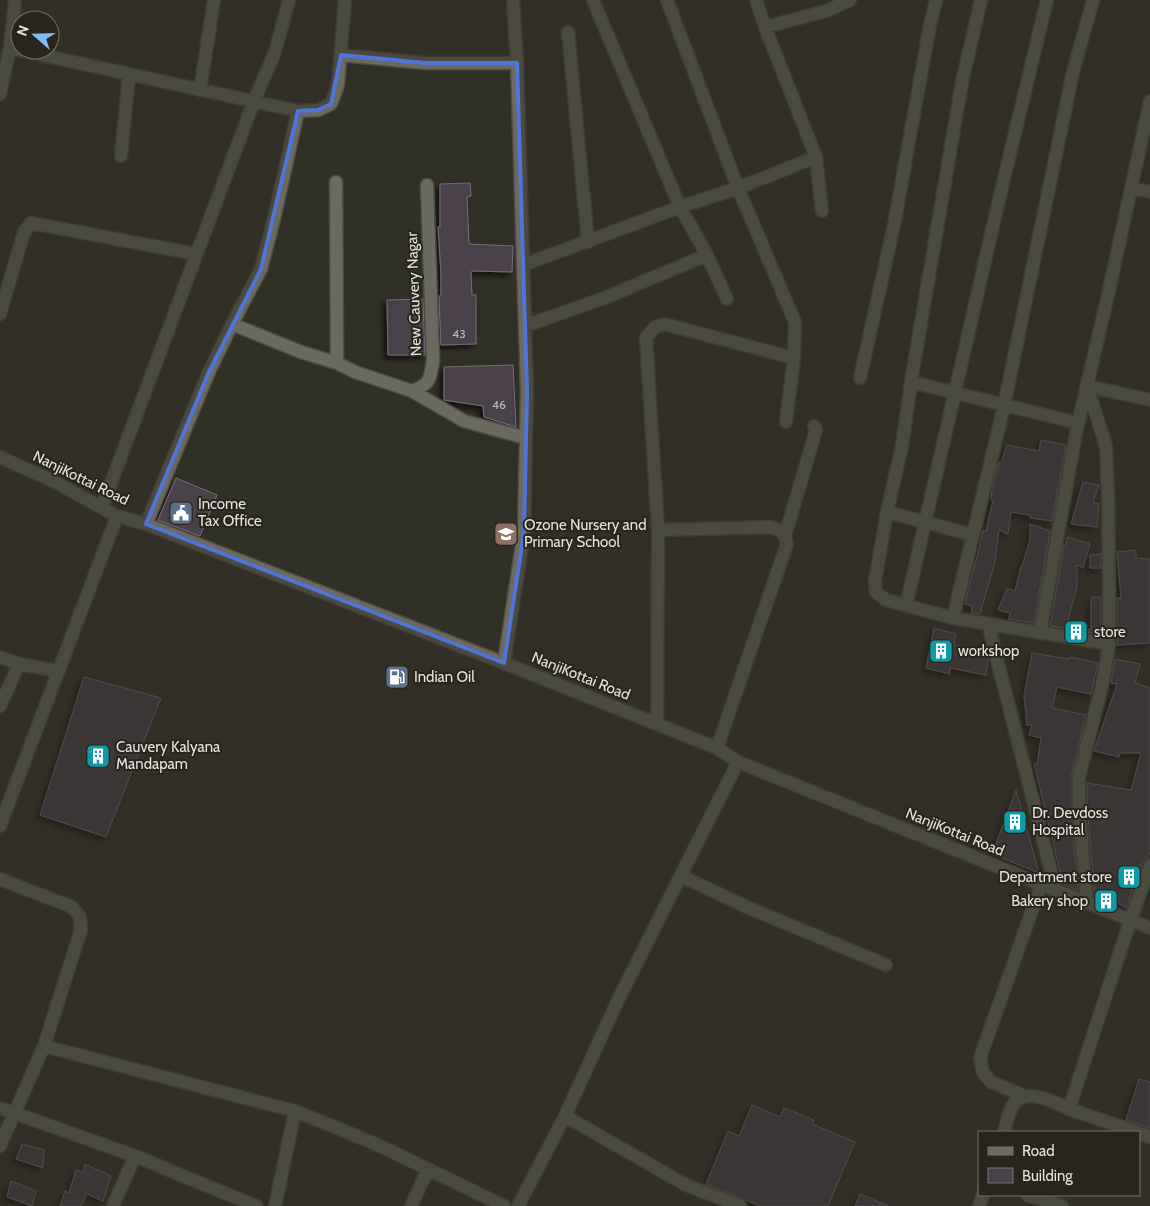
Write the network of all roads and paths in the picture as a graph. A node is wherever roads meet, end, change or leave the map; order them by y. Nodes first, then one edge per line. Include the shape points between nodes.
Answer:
1 (214, 0) edge
2 (289, 0) edge
3 (345, 0) edge
4 (513, 0) edge
5 (593, 0) edge
6 (667, 0) edge
7 (756, 0) edge
8 (850, 0) edge
9 (936, 0) edge
10 (981, 0) edge
11 (1047, 0) edge
12 (1093, 0) edge
13 (825, 5) edge
14 (765, 27) junction
15 (568, 32) dead end
16 (10, 48) edge
17 (341, 55) junction
18 (60, 59) edge
19 (517, 63) junction
20 (129, 74) junction
21 (2, 75) edge
22 (199, 89) junction
23 (0, 94) edge
24 (254, 101) junction
25 (1150, 101) edge
26 (298, 111) junction
27 (121, 156) dead end
28 (816, 157) junction
29 (336, 182) dead end
30 (427, 185) dead end
31 (738, 188) junction
32 (1131, 188) junction
33 (1150, 192) edge
34 (680, 207) junction
35 (822, 211) dead end
36 (588, 242) junction
37 (196, 254) junction
38 (707, 255) junction
39 (523, 265) junction
40 (727, 299) dead end
41 (0, 314) edge
42 (232, 324) junction
43 (525, 326) junction
44 (794, 358) junction
45 (337, 363) junction
46 (860, 378) dead end
47 (911, 382) junction
48 (1087, 386) junction
49 (412, 391) junction
50 (955, 392) junction
51 (1150, 400) edge
52 (1004, 406) junction
53 (786, 422) dead end
54 (1078, 423) junction
55 (814, 426) dead end
56 (526, 438) junction
57 (0, 457) edge
58 (102, 507) junction
59 (887, 512) junction
60 (117, 516) junction
61 (925, 522) junction
62 (146, 524) junction
63 (658, 530) junction
64 (973, 535) junction
65 (785, 536) junction
66 (906, 606) junction
67 (953, 618) junction
68 (988, 624) junction
69 (1040, 633) junction
70 (1109, 644) junction
71 (0, 657) edge
72 (504, 663) junction
73 (19, 664) junction
74 (59, 671) junction
75 (0, 706) edge
76 (657, 724) junction
77 (717, 748) junction
78 (738, 762) junction
79 (0, 826) edge
80 (1150, 866) edge
81 (682, 876) junction
82 (0, 879) edge
83 (1041, 885) junction
84 (1056, 891) junction
85 (1086, 903) junction
86 (1130, 921) junction
87 (1150, 928) edge
88 (886, 965) dead end
89 (44, 1046) junction
90 (1025, 1096) junction
91 (0, 1108) edge
92 (1069, 1109) junction
93 (295, 1111) junction
94 (16, 1113) junction
95 (565, 1116) junction
96 (1004, 1131) edge
97 (1132, 1131) edge
98 (0, 1146) edge
99 (135, 1156) junction
100 (428, 1169) junction
101 (1030, 1196) edge
102 (113, 1206) edge
103 (256, 1206) edge
104 (275, 1206) edge
105 (412, 1206) edge
106 (504, 1206) edge
107 (518, 1206) edge
108 (740, 1206) edge
109 (1062, 1206) edge

1 - 22 street
2 - 24 street via 275,52
3 - 17 street
4 - 19 street
5 - 34 street
6 - 31 street
7 - 14 street
8 - 13 street
9 - 46 street via 894,225
10 - 47 street via 962,82
11 - 50 street
12 - 52 street via 1073,72
13 - 14 street
14 - 28 street
15 - 36 street
16 - 21 street
17 - 19 street via 425,63
17 - 26 street via 338,85 331,104 318,110
18 - 20 street
19 - 39 street
20 - 22 street
20 - 27 street
21 - 23 street
22 - 24 street
24 - 26 street
24 - 37 street
25 - 32 street
26 - 42 street via 261,269
28 - 31 street
28 - 35 street
29 - 45 street
30 - 49 street, New Cauvery Nagar via 433,360 431,376 424,386
31 - 34 street
31 - 44 street via 795,322
32 - 33 street
32 - 48 street
34 - 36 street
34 - 38 street
36 - 39 street
37 - 41 street via 31,224 24,232
37 - 58 street
38 - 40 street
38 - 43 street via 607,297
39 - 43 street
42 - 45 street
42 - 62 street
43 - 56 street
44 - 53 street
44 - 63 street via 664,324 654,328 646,338
45 - 49 street
47 - 50 street
47 - 59 street via 902,446
48 - 51 street
48 - 54 street
48 - 70 street via 1106,446
49 - 56 street via 464,421
50 - 52 street
50 - 61 street
52 - 54 street
52 - 64 street
54 - 69 street
55 - 65 street via 816,430
56 - 72 street via 524,532
57 - 58 street, NanjiKottai Road
58 - 60 street, NanjiKottai Road
59 - 61 street
59 - 66 street via 876,592 886,600
60 - 62 street, NanjiKottai Road
60 - 74 street
61 - 64 street
61 - 66 street
62 - 72 street, NanjiKottai Road
63 - 65 street via 770,527
63 - 76 street
64 - 67 street
65 - 77 street via 787,544
66 - 67 street
67 - 68 street
68 - 69 street
68 - 84 street
69 - 70 street
70 - 85 street via 1104,681 1079,777
71 - 73 street
72 - 76 street, NanjiKottai Road
73 - 74 street
73 - 75 street
74 - 79 street
76 - 77 street, NanjiKottai Road
77 - 78 street, NanjiKottai Road
78 - 81 street
78 - 83 street, NanjiKottai Road
80 - 86 street
81 - 88 street via 749,908
81 - 95 street via 619,998
82 - 89 street via 72,907 80,917 81,930
83 - 84 street, NanjiKottai Road
83 - 90 street via 980,1058 983,1072 991,1082
84 - 85 street, NanjiKottai Road
85 - 86 street, NanjiKottai Road
86 - 87 street, NanjiKottai Road
86 - 92 street
89 - 93 street
89 - 94 street
90 - 92 street via 1038,1097
90 - 96 street via 1017,1100
91 - 94 street
92 - 97 street
93 - 100 street
93 - 104 street
94 - 98 street
94 - 99 street
95 - 107 street
95 - 108 street via 686,1184
99 - 102 street
99 - 103 street
100 - 105 street
100 - 106 street
101 - 109 street

